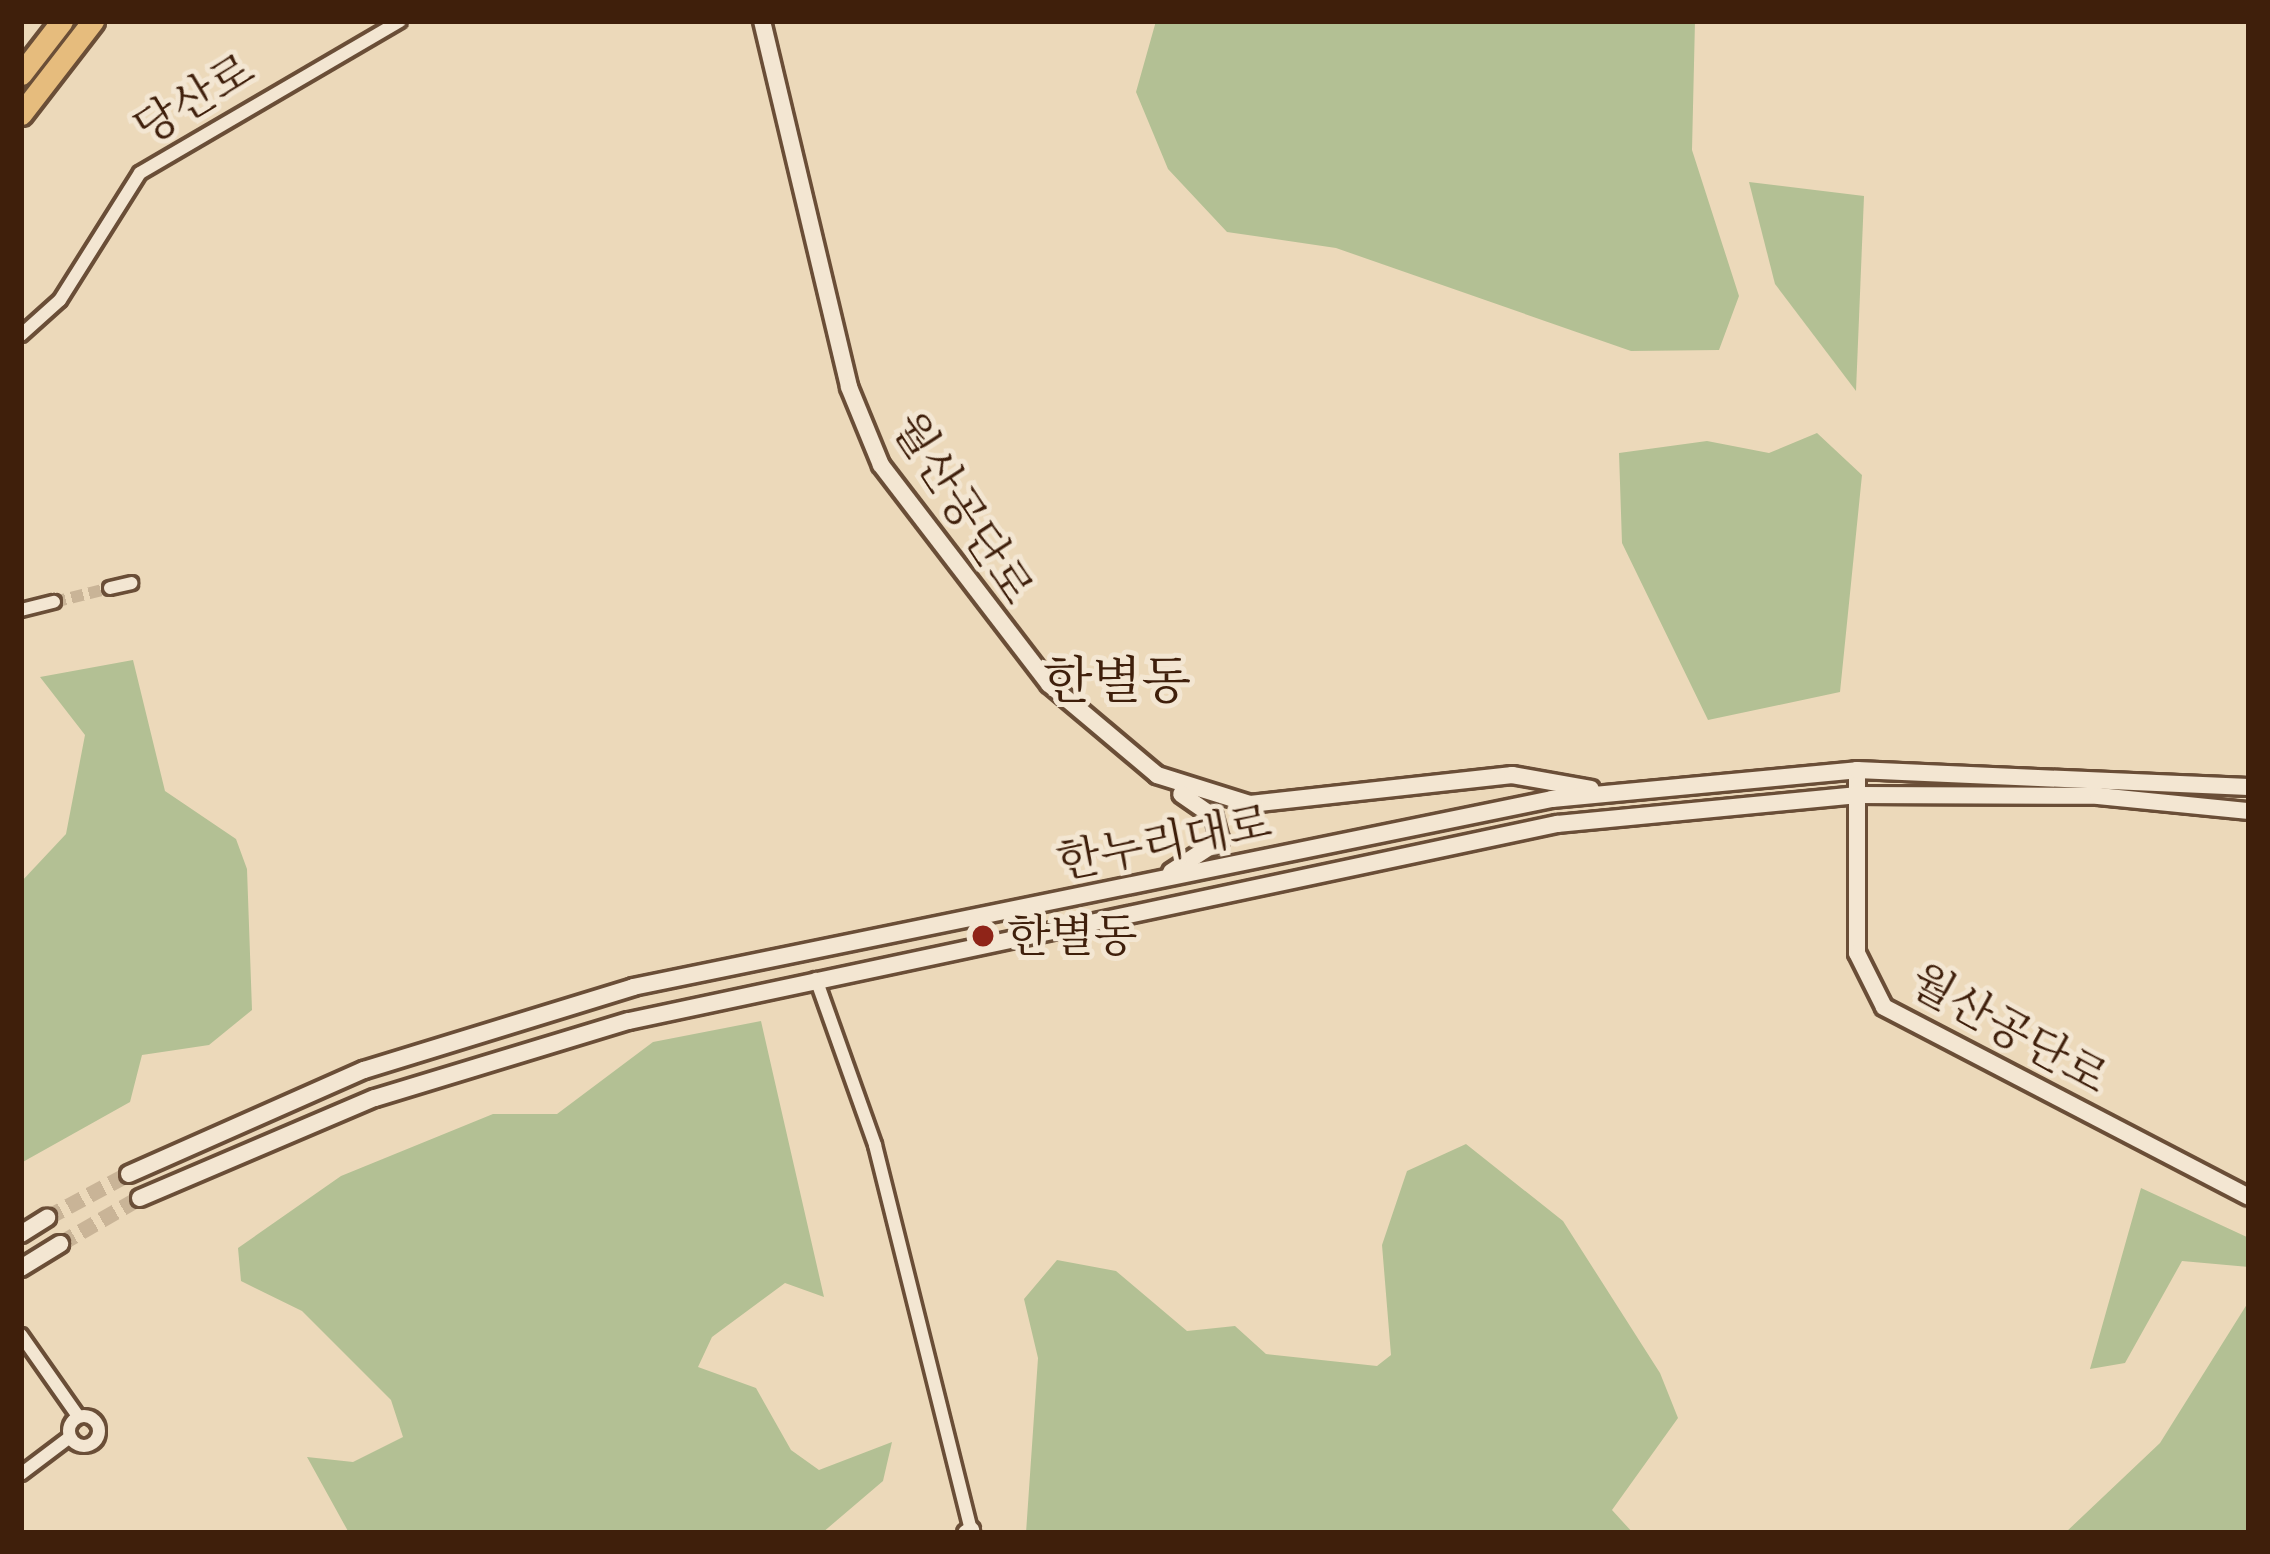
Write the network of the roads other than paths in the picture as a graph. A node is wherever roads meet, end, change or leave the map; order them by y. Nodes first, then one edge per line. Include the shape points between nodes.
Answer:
1 (62, 21) edge
2 (93, 21) edge
3 (400, 21) edge
4 (762, 21) edge
5 (21, 74) edge
6 (21, 114) edge
7 (21, 335) edge
8 (131, 583) dead end
9 (110, 588) tunnel mouth
10 (54, 602) tunnel mouth
11 (21, 610) edge
12 (1857, 770) junction
13 (1157, 775) junction
14 (2249, 788) edge
15 (1604, 793) junction
16 (1856, 795) junction
17 (2249, 811) edge
18 (1634, 812) junction
19 (1162, 879) junction
20 (816, 979) junction
21 (129, 1174) tunnel mouth
22 (2249, 1197) edge
23 (140, 1198) tunnel mouth
24 (47, 1218) tunnel mouth
25 (21, 1234) edge
26 (60, 1244) tunnel mouth
27 (21, 1268) edge
28 (21, 1335) edge
29 (79, 1417) junction
30 (70, 1437) junction
31 (21, 1474) edge
32 (968, 1531) edge

1 - 5 highway
2 - 6 highway
3 - 7 street, 당산로 via 140,173 60,300
4 - 13 street, 월산공단로 via 849,387 881,465 1013,647
8 - 9 street
10 - 11 street
12 - 14 street, 한누리대로
12 - 15 street, 한누리대로
12 - 16 street, 월산공단로
13 - 15 street, 월산공단로 via 1200,793 1297,806 1512,775
13 - 19 street via 1214,817 1220,840
15 - 18 street, 월산공단로
15 - 19 street, 한누리대로
16 - 17 street, 한누리대로 via 2098,796
16 - 18 street, 한누리대로
16 - 22 street, 월산공단로 via 1857,953 1884,1007
18 - 20 street, 한누리대로
19 - 21 street, 한누리대로 via 633,987 364,1070
20 - 23 street, 한누리대로 via 498,1057
20 - 32 street via 875,1145
24 - 25 street
26 - 27 street
28 - 29 street
29 - 30 street
29 - 30 street via 93,1419 98,1436 82,1446
30 - 31 street

